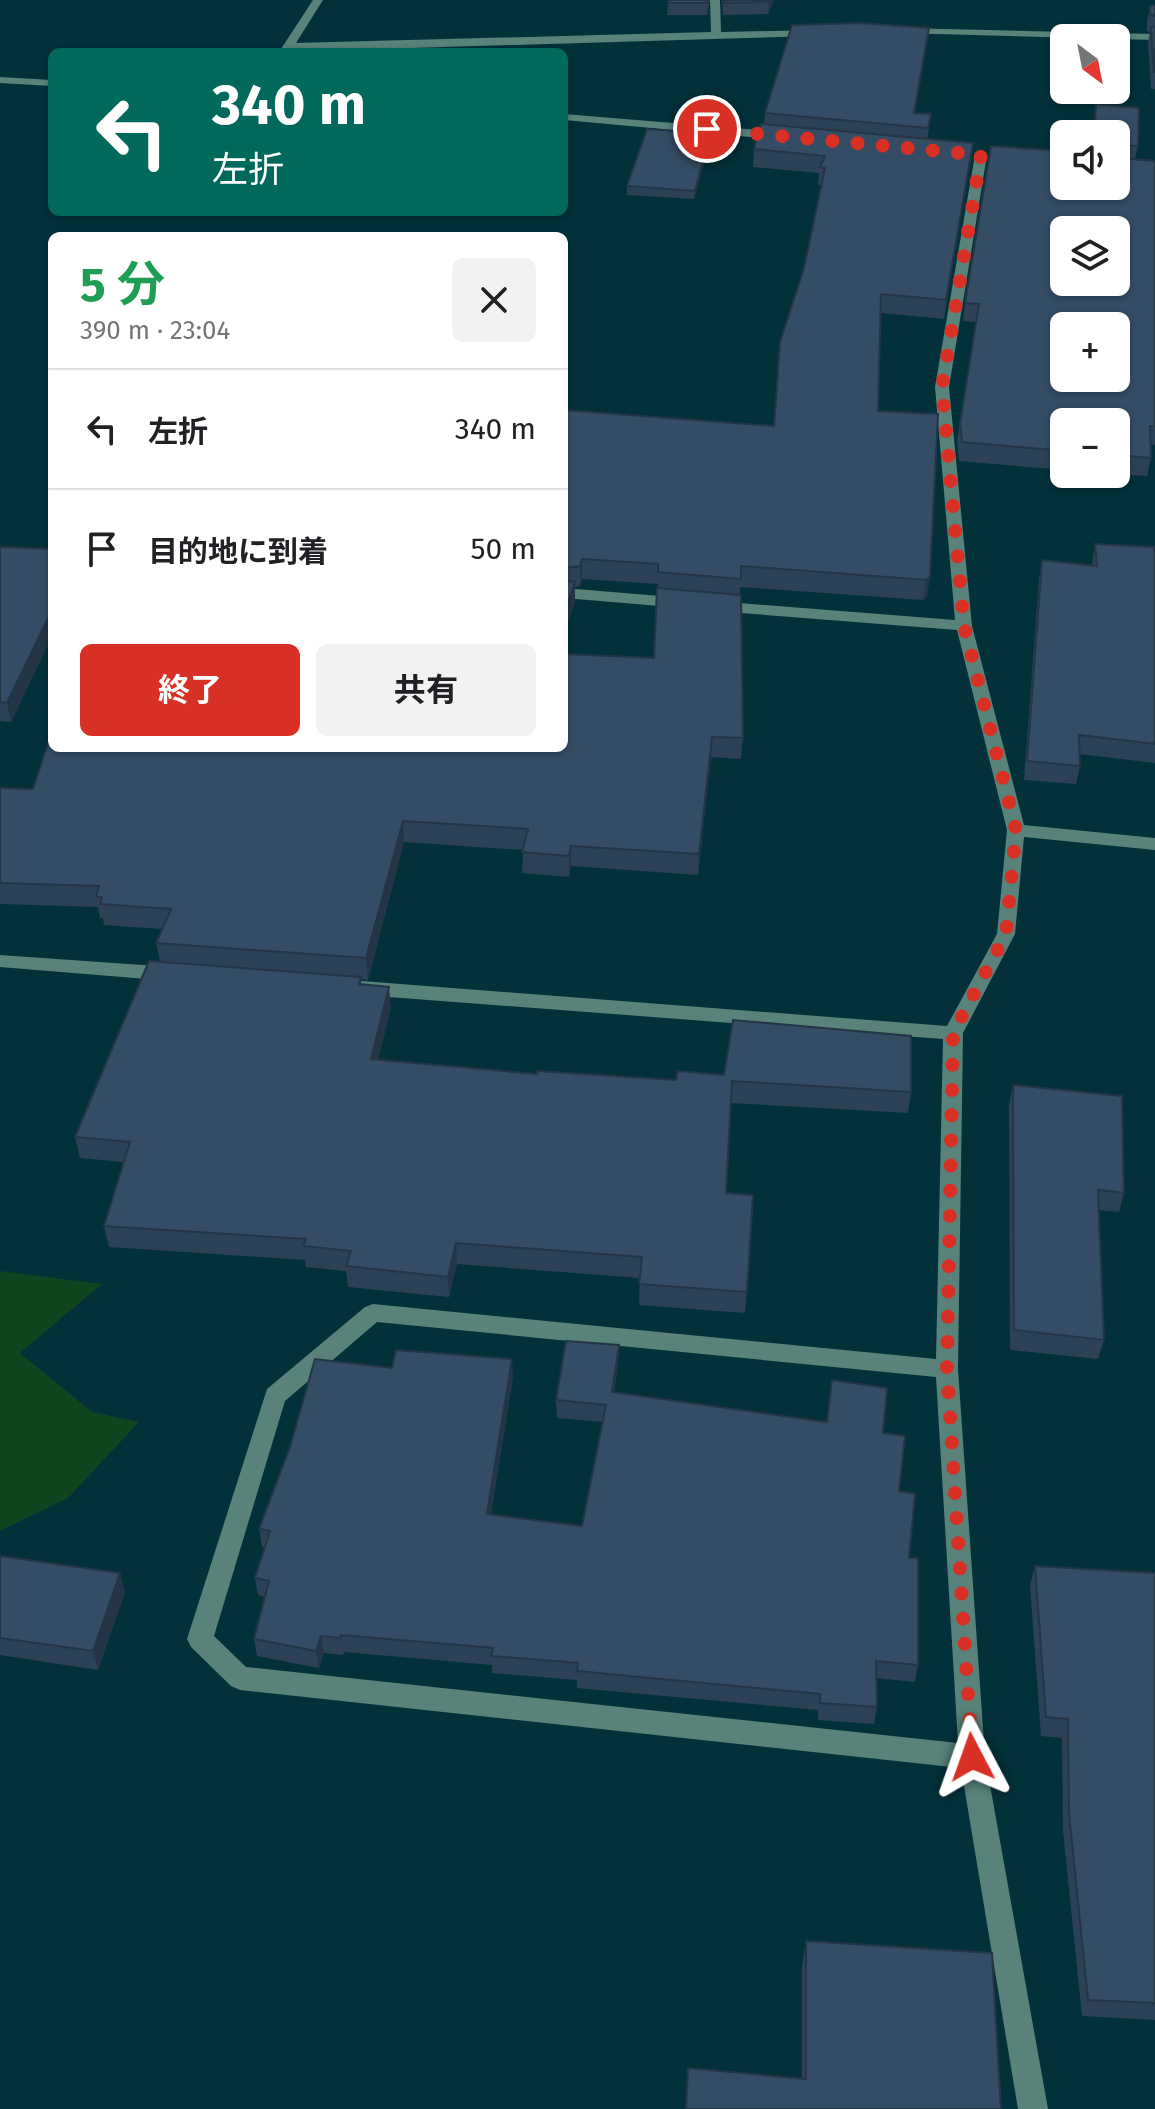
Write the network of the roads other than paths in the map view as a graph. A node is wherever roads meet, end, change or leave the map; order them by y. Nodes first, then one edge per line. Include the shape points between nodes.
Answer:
1 (318, 0) edge
2 (715, 0) edge
3 (883, 31) edge
4 (823, 32) edge
5 (716, 35) junction
6 (1155, 37) edge
7 (287, 48) edge
8 (317, 48) edge
9 (0, 80) edge
10 (48, 83) edge
11 (568, 117) edge
12 (790, 137) edge
13 (980, 155) dead end
14 (568, 593) edge
15 (964, 626) junction
16 (1016, 830) junction
17 (1155, 844) edge
18 (0, 961) edge
19 (191, 975) edge
20 (349, 987) edge
21 (953, 1033) junction
22 (947, 1369) junction
23 (972, 1757) junction
24 (1033, 2109) edge

1 - 7 street
2 - 5 street
3 - 6 street
4 - 5 street
5 - 8 street
9 - 10 street
11 - 12 street
13 - 15 street via 942,387
14 - 15 street
15 - 16 street
16 - 17 street
16 - 21 street via 1006,934
18 - 19 street
20 - 21 street
21 - 22 street
22 - 23 street
22 - 23 street via 373,1313 275,1396 200,1639 240,1678
23 - 24 street

